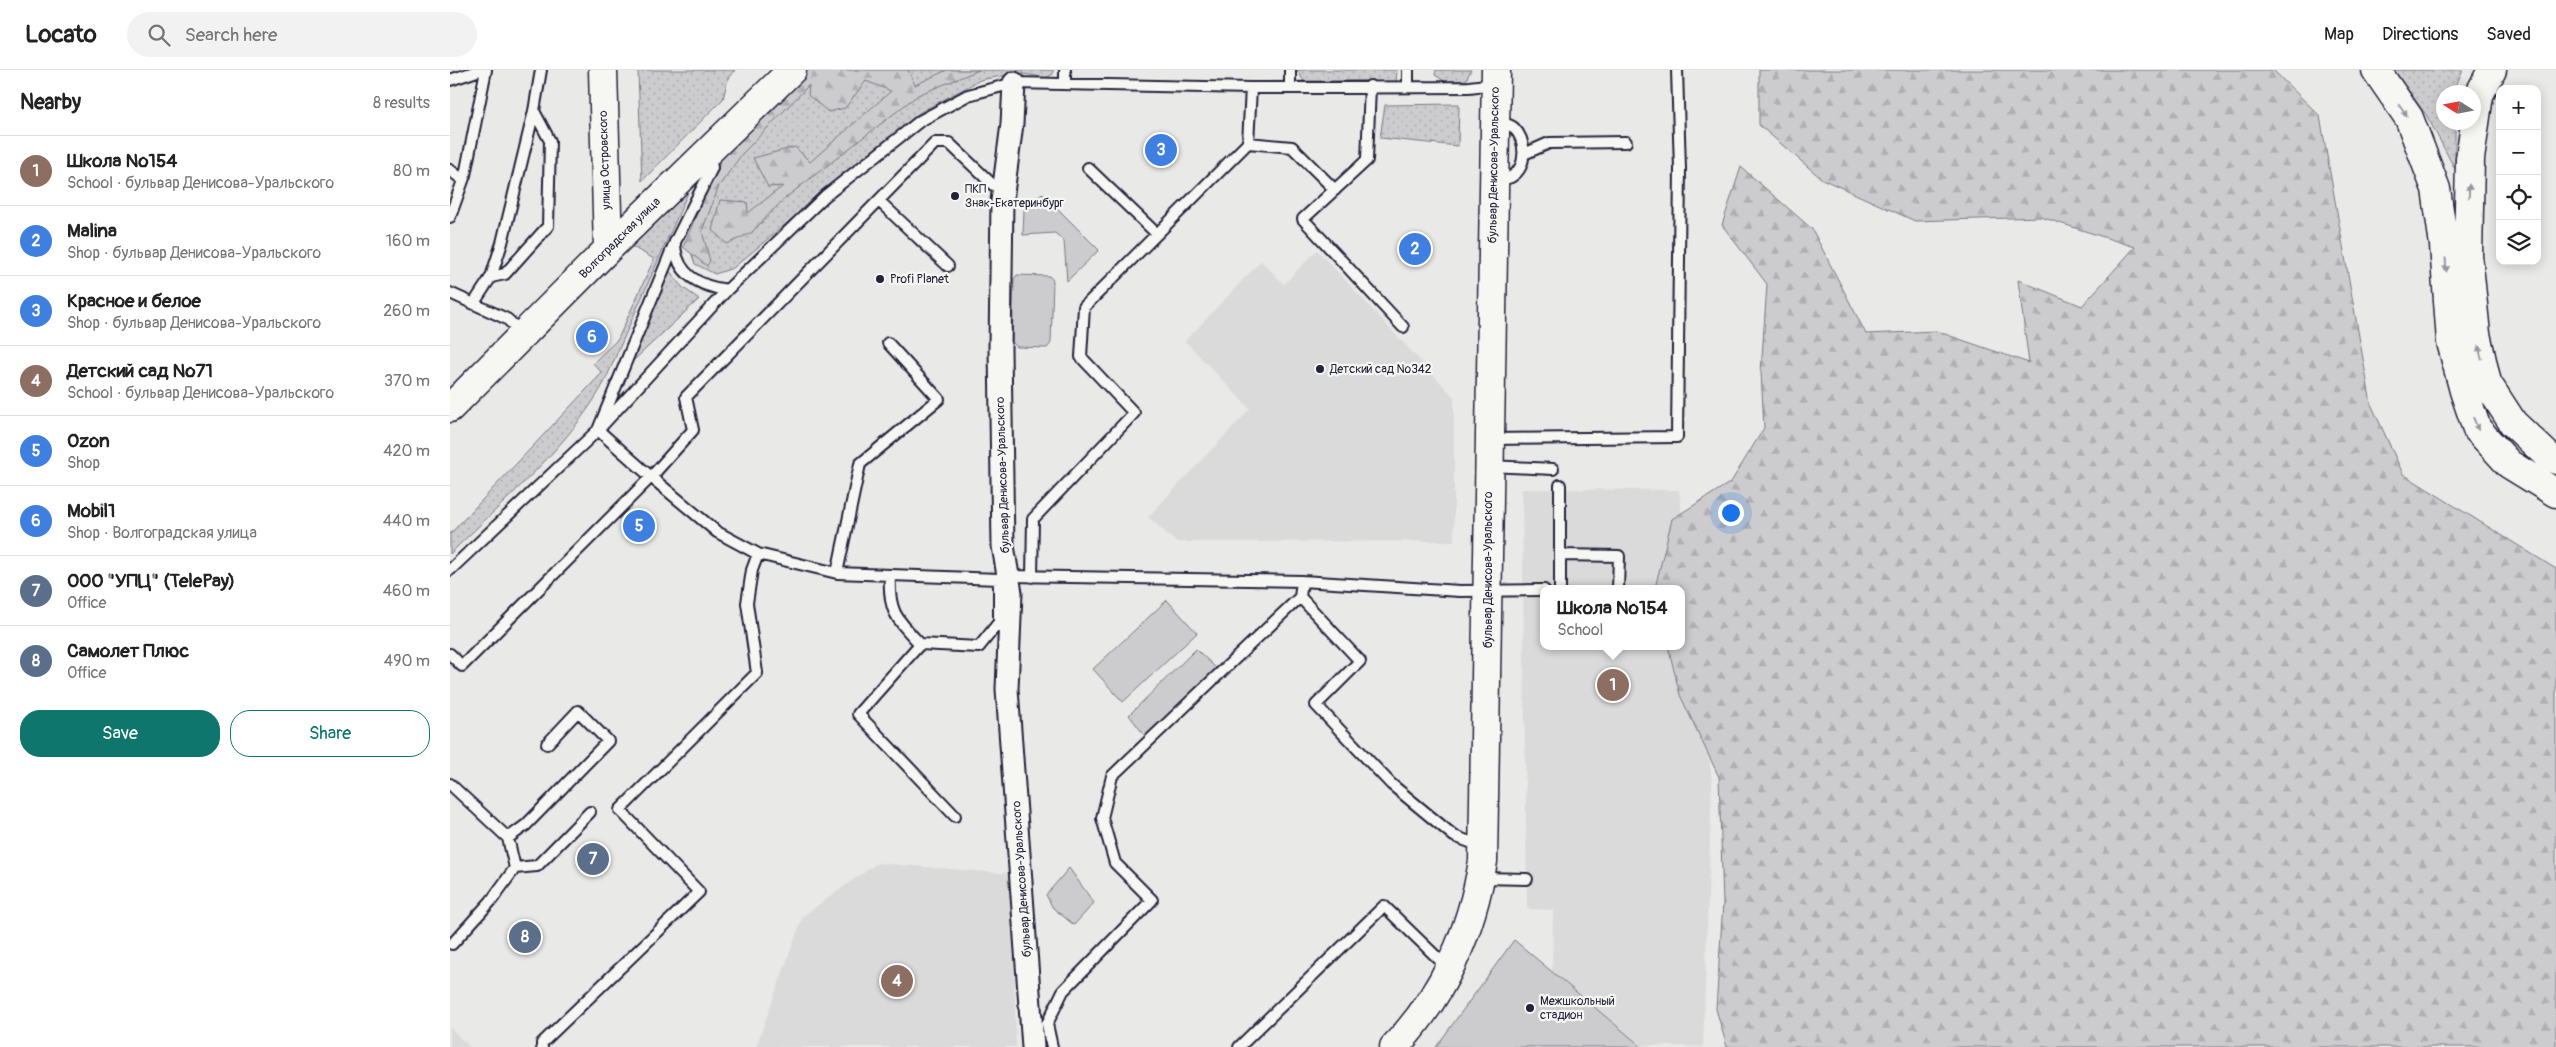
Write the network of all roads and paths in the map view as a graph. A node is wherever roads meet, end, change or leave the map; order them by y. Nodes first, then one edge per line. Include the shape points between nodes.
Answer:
1 (480, 70) edge
2 (486, 70) edge
3 (541, 70) edge
4 (603, 70) edge
5 (792, 70) edge
6 (1065, 70) edge
7 (1290, 70) edge
8 (1408, 70) edge
9 (1677, 70) edge
10 (2376, 70) edge
11 (2492, 70) edge
12 (1496, 77) edge
13 (450, 80) edge
14 (1014, 83) junction
15 (1064, 84) junction
16 (1290, 86) junction
17 (1370, 86) junction
18 (1408, 87) junction
19 (1251, 88) junction
20 (534, 111) junction
21 (1496, 121) junction
22 (1626, 142) dead end
23 (1248, 143) junction
24 (710, 149) junction
25 (1524, 154) junction
26 (1088, 168) dead end
27 (450, 170) edge
28 (450, 179) edge
29 (463, 180) junction
30 (1495, 180) junction
31 (994, 185) dead end
32 (1335, 190) junction
33 (879, 201) junction
34 (450, 217) edge
35 (1157, 234) junction
36 (675, 242) junction
37 (608, 249) junction
38 (948, 266) dead end
39 (491, 277) junction
40 (727, 290) junction
41 (450, 293) edge
42 (474, 304) junction
43 (1403, 327) dead end
44 (523, 334) junction
45 (888, 343) dead end
46 (450, 408) edge
47 (598, 430) junction
48 (1489, 439) junction
49 (2556, 460) edge
50 (1488, 466) junction
51 (1553, 470) dead end
52 (650, 477) junction
53 (1560, 485) dead end
54 (2556, 493) edge
55 (758, 554) junction
56 (1560, 555) junction
57 (450, 570) edge
58 (837, 573) junction
59 (890, 576) junction
60 (1032, 577) junction
61 (1004, 578) junction
62 (1302, 581) junction
63 (1560, 585) edge
64 (1618, 585) edge
65 (1489, 590) junction
66 (1540, 590) edge
67 (1300, 597) junction
68 (920, 644) junction
69 (450, 654) edge
70 (548, 744) dead end
71 (450, 784) edge
72 (590, 812) dead end
73 (955, 816) dead end
74 (508, 838) junction
75 (1483, 848) junction
76 (515, 868) junction
77 (1480, 878) junction
78 (1527, 879) dead end
79 (452, 944) dead end
80 (1448, 969) junction
81 (542, 1047) edge
82 (1033, 1047) edge
83 (1052, 1047) edge
84 (1239, 1047) edge
85 (1394, 1047) edge

1 - 13 lane
2 - 29 lane
3 - 20 lane
4 - 37 street, улица Островского
5 - 24 street, Волгоградская улица
6 - 15 lane
7 - 16 lane
8 - 18 lane
9 - 48 lane via 1680,179 1677,437
10 -> 54 street via 2408,118 2436,189 2451,342 2477,429 2509,464
49 -> 11 street via 2513,423 2488,383 2476,334 2468,256 2470,159 2479,95
12 - 18 lane via 1469,88
12 - 21 street, бульвар Денисова-Уральского
14 - 15 lane
14 - 40 lane via 968,95 920,121 825,196
14 - 61 street, бульвар Денисова-Уральского via 1002,201 1000,332
15 - 19 lane
16 - 17 lane
16 - 19 lane
17 - 18 lane
17 - 32 lane via 1367,160
19 - 23 lane
20 - 39 lane
20 - 39 lane via 550,141 548,226 504,274
21 - 25 lane via 1513,127 1523,140
21 - 30 street, бульвар Денисова-Уральского
22 - 25 lane via 1548,143
23 - 32 lane via 1292,147
23 - 35 lane
24 - 36 lane via 712,168
24 - 37 street, Волгоградская улица
25 - 30 lane via 1512,176
26 - 35 lane
27 - 29 lane
28 - 29 lane
29 - 34 lane
30 - 48 street, бульвар Денисова-Уральского
31 - 33 lane via 949,143 935,143
32 - 43 lane via 1303,219
33 - 38 lane
33 - 52 lane via 686,396 693,430
35 - 60 lane via 1084,307 1081,357 1134,413 1033,519
36 - 40 lane via 676,256 686,273 709,288
36 - 47 lane
37 - 44 street, Волгоградская улица
39 - 42 lane
40 - 47 lane
41 - 42 lane
42 - 44 lane via 507,319
44 - 46 street, Волгоградская улица
45 - 58 lane via 939,399 860,464
47 - 52 lane
47 - 57 lane
48 - 50 street, бульвар Денисова-Уральского
50 - 51 lane
50 - 65 street, бульвар Денисова-Уральского
52 - 55 lane via 717,532
52 - 69 lane via 462,666
53 - 56 lane
55 - 58 lane
55 - 81 lane via 746,603 757,673 620,810 699,892 542,1043
56 - 63 lane
56 - 64 lane via 1618,556
58 - 59 lane
59 - 61 lane
59 - 68 lane via 889,594 896,618
60 - 61 lane
60 - 62 lane
61 - 68 lane via 999,622 979,647
61 - 82 street, бульвар Денисова-Уральского via 1011,593 1007,689
62 - 65 lane
62 - 67 lane
65 - 66 lane
65 - 75 street, бульвар Денисова-Уральского
67 - 75 lane via 1360,661 1316,705 1391,784 1454,836
67 - 83 lane via 1112,776 1102,818 1115,863 1152,900 1062,991 1047,1024
68 - 73 lane via 858,714
70 - 74 lane via 578,711 608,740 526,825
71 - 74 lane
72 - 76 lane via 537,866
74 - 76 lane
75 - 77 street, бульвар Денисова-Уральского
76 - 79 lane via 491,901
77 - 78 lane
77 - 80 street, бульвар Денисова-Уральского via 1465,930
80 - 84 lane via 1384,906
80 - 85 street, бульвар Денисова-Уральского via 1430,1001

